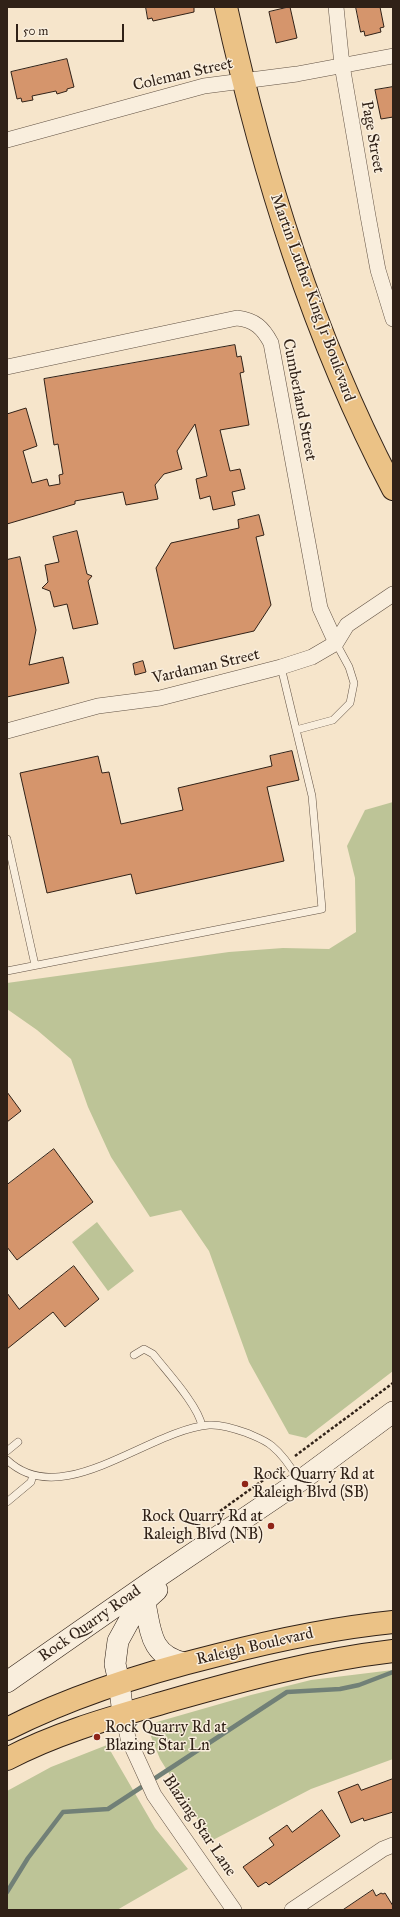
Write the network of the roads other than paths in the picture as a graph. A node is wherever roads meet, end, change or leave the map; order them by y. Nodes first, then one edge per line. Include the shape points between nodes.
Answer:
1 (226, 7) edge
2 (336, 7) edge
3 (393, 56) edge
4 (342, 66) junction
5 (242, 80) junction
6 (7, 140) edge
7 (390, 297) edge
8 (393, 319) edge
9 (7, 367) edge
10 (393, 488) edge
11 (393, 594) edge
12 (336, 643) junction
13 (281, 668) junction
14 (296, 730) junction
15 (7, 731) edge
16 (7, 839) edge
17 (36, 965) junction
18 (7, 971) edge
19 (134, 1355) dead end
20 (393, 1412) edge
21 (202, 1426) junction
22 (18, 1442) dead end
23 (7, 1451) edge
24 (7, 1460) edge
25 (33, 1475) junction
26 (300, 1481) junction
27 (7, 1502) edge
28 (174, 1567) junction
29 (144, 1603) junction
30 (393, 1622) edge
31 (393, 1650) edge
32 (184, 1663) junction
33 (7, 1682) edge
34 (120, 1682) junction
35 (123, 1714) junction
36 (7, 1729) edge
37 (7, 1759) edge
38 (393, 1845) edge
39 (234, 1910) edge
40 (292, 1910) edge

1 - 5 main road, Martin Luther King Jr Boulevard
2 - 4 street, Page Street
3 - 4 street, Coleman Street
4 - 5 street, Coleman Street
4 - 7 street, Page Street via 378,270
5 - 6 street, Coleman Street via 204,86
5 - 10 main road, Martin Luther King Jr Boulevard via 269,179 305,287 354,410
7 - 8 street, Page Street
9 - 12 street, Cumberland Street via 237,318 258,324 266,332 271,343 320,608
11 - 12 street, Vardaman Street via 347,625
12 - 13 street, Vardaman Street via 312,657
12 - 14 lane via 349,666 354,683 350,703 333,720
13 - 14 lane
13 - 15 street, Vardaman Street via 160,698 98,706
14 - 17 lane via 312,796 322,910
16 - 17 lane
17 - 18 lane
19 - 21 lane via 144,1349 153,1354 195,1409
20 - 26 main road, Rock Quarry Road
21 - 25 lane via 174,1434 85,1473 47,1477
21 - 26 lane via 226,1427 257,1437 281,1456
22 - 23 lane
24 - 25 lane
25 - 27 lane via 31,1482
26 - 28 main road, Rock Quarry Road
28 - 29 main road, Rock Quarry Road
28 - 33 main road, Rock Quarry Road
29 - 32 main road via 156,1647 170,1660
29 - 34 main road, Rock Quarry Road via 143,1614 128,1645
30 - 32 main road, Raleigh Boulevard via 302,1635
31 - 35 main road, Raleigh Boulevard via 292,1668
32 - 34 main road, Raleigh Boulevard
34 - 35 main road, Rock Quarry Road
34 - 36 main road
35 - 37 main road via 95,1722
35 - 39 street, Blazing Star Lane via 128,1738 154,1795
38 - 40 street via 383,1849

